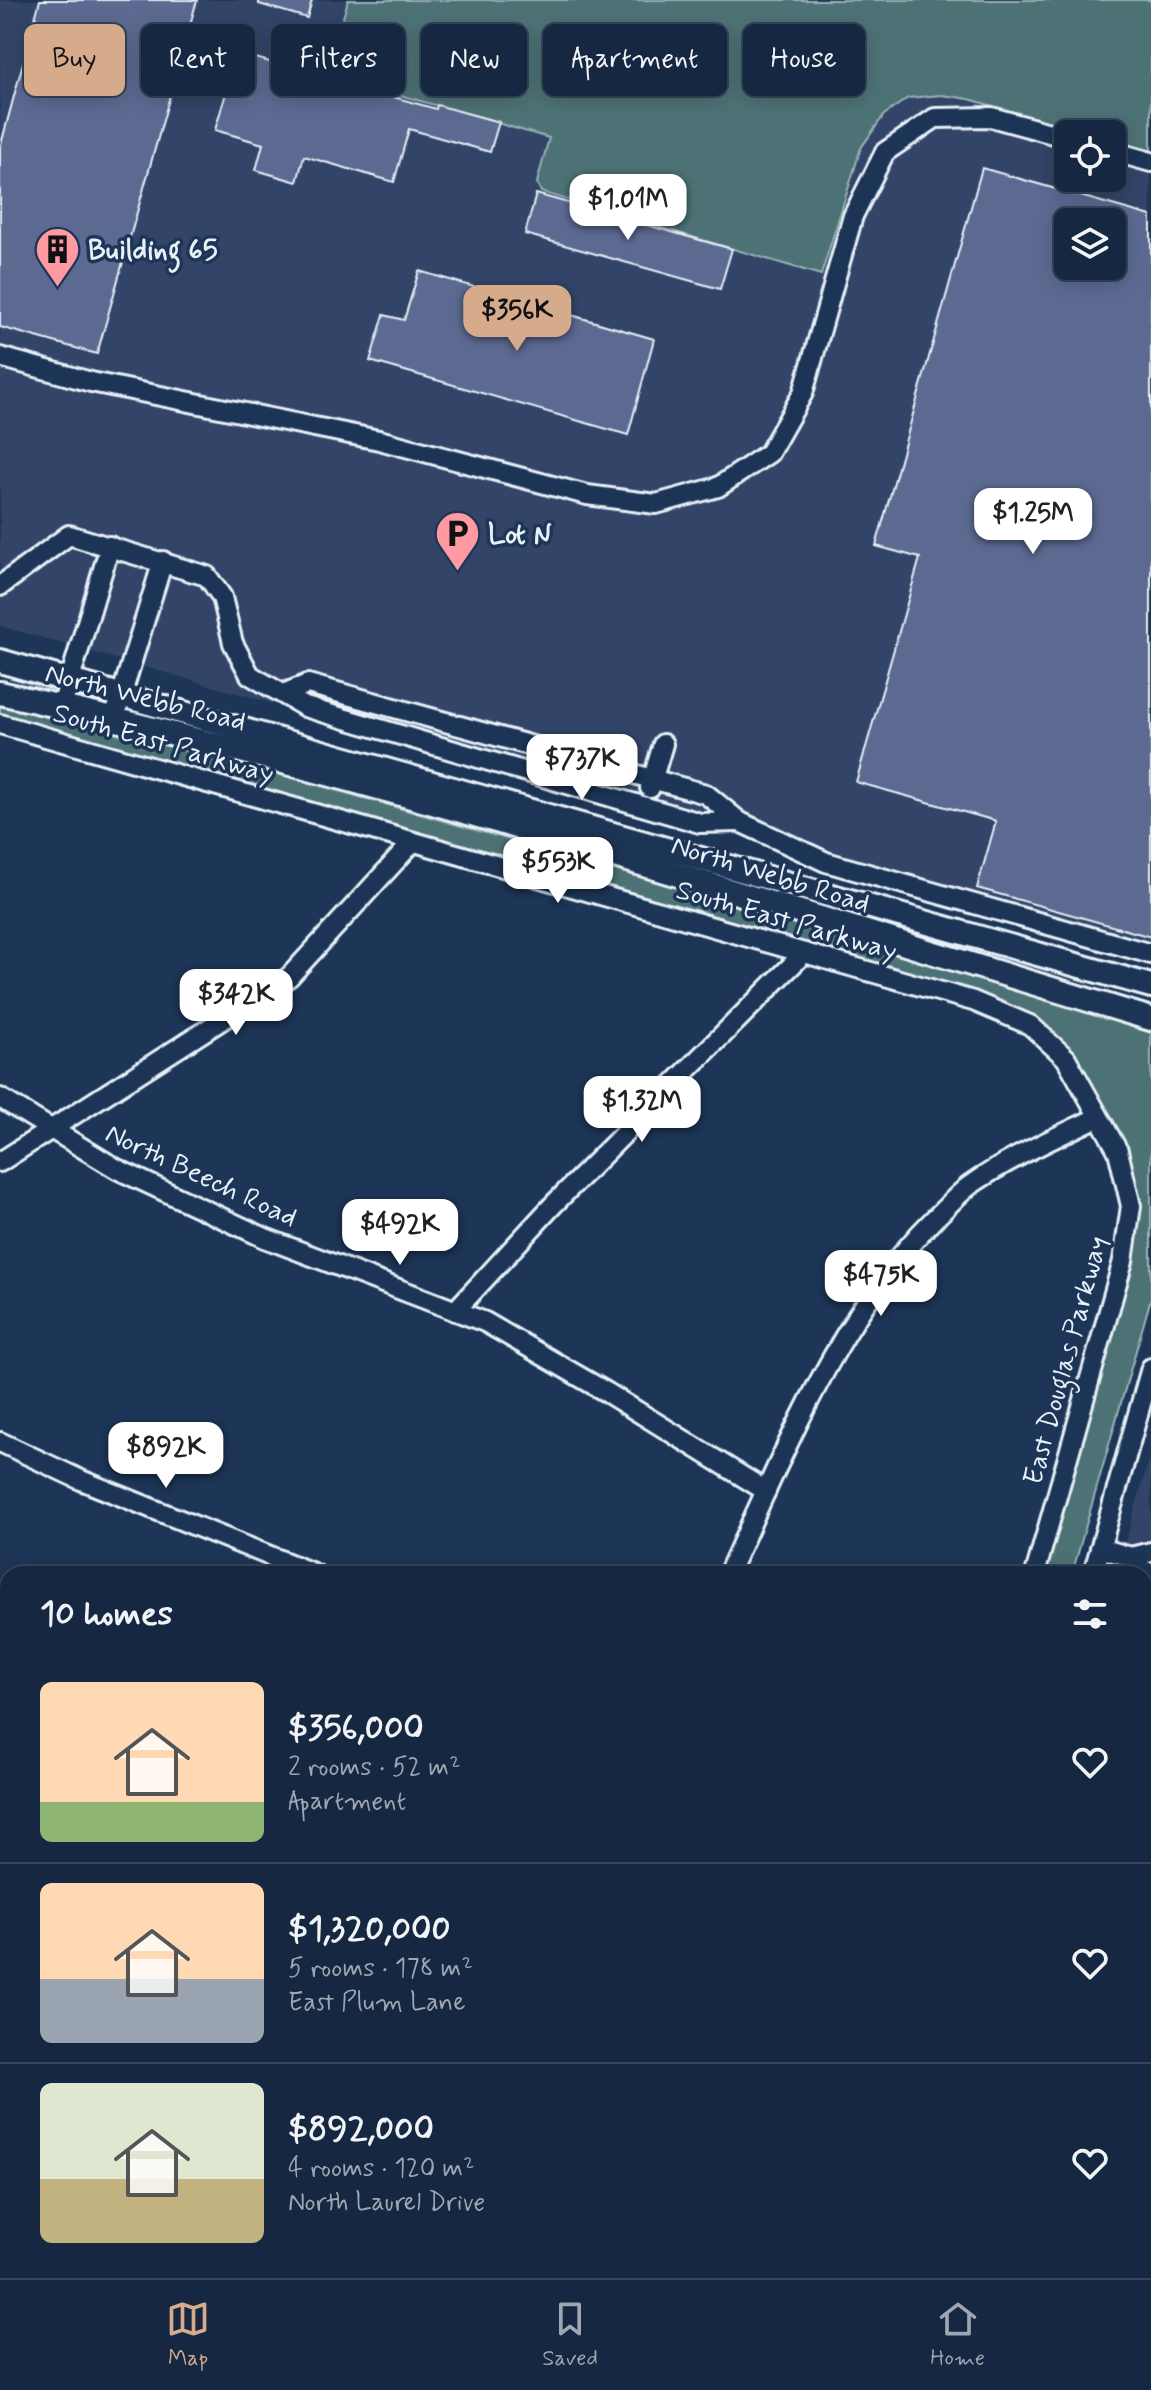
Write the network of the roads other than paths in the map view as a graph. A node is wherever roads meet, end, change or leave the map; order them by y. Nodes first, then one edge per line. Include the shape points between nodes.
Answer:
1 (1054, 134) edge
2 (1126, 155) edge
3 (1151, 162) edge
4 (0, 357) edge
5 (110, 546) junction
6 (163, 561) junction
7 (0, 586) edge
8 (0, 661) edge
9 (70, 682) junction
10 (0, 693) edge
11 (283, 694) junction
12 (120, 696) junction
13 (62, 706) junction
14 (114, 719) junction
15 (0, 724) edge
16 (476, 730) junction
17 (663, 744) dead end
18 (470, 755) junction
19 (652, 779) junction
20 (645, 806) junction
21 (740, 822) junction
22 (413, 842) junction
23 (804, 953) junction
24 (1151, 954) edge
25 (1151, 986) edge
26 (1151, 1019) edge
27 (0, 1098) edge
28 (1098, 1117) junction
29 (51, 1130) junction
30 (0, 1162) edge
31 (455, 1311) junction
32 (1151, 1368) edge
33 (0, 1442) edge
34 (766, 1491) junction
35 (1100, 1548) junction
36 (1151, 1552) edge
37 (1131, 1557) junction
38 (295, 1566) edge
39 (732, 1566) edge
40 (1037, 1566) edge
41 (1095, 1566) edge
42 (1139, 1566) edge

1 - 4 street via 991,117 935,118 885,152 853,216 803,393 769,453 718,487 656,504 587,495 379,440 91,382
2 - 3 street
5 - 6 street
5 - 7 street via 69,535
5 - 9 street
6 - 11 street via 207,576 222,597 233,643 250,675
6 - 12 street
8 - 9 main road, North Webb Road
9 - 12 main road, North Webb Road
9 - 13 street
10 - 13 main road, North Webb Road
11 - 16 street via 308,684
11 - 18 street via 305,707
12 - 14 street
12 - 25 main road, North Webb Road
13 - 14 main road, North Webb Road
14 - 26 main road, North Webb Road via 442,804
15 - 22 street, South East Parkway
16 - 18 street
16 - 19 street
17 - 19 street
18 - 20 street
19 - 20 street
19 - 21 street via 706,794
20 - 21 street via 700,823
21 - 24 street via 826,862
22 - 23 street, South East Parkway
22 - 29 street via 289,977
23 - 28 street, South East Parkway via 973,1001 1030,1025 1066,1058
23 - 31 street
27 - 29 street, North Beech Road
28 - 34 street via 968,1186 913,1240 868,1297
28 - 40 street, East Douglas Parkway via 1118,1151 1131,1206 1123,1261
29 - 30 street
29 - 31 street, North Beech Road via 117,1169 265,1238
31 - 34 street, North Beech Road via 485,1322 606,1392
32 - 35 street
33 - 38 street
34 - 39 street
35 - 37 street
35 - 41 street
36 - 37 street
37 - 42 street

